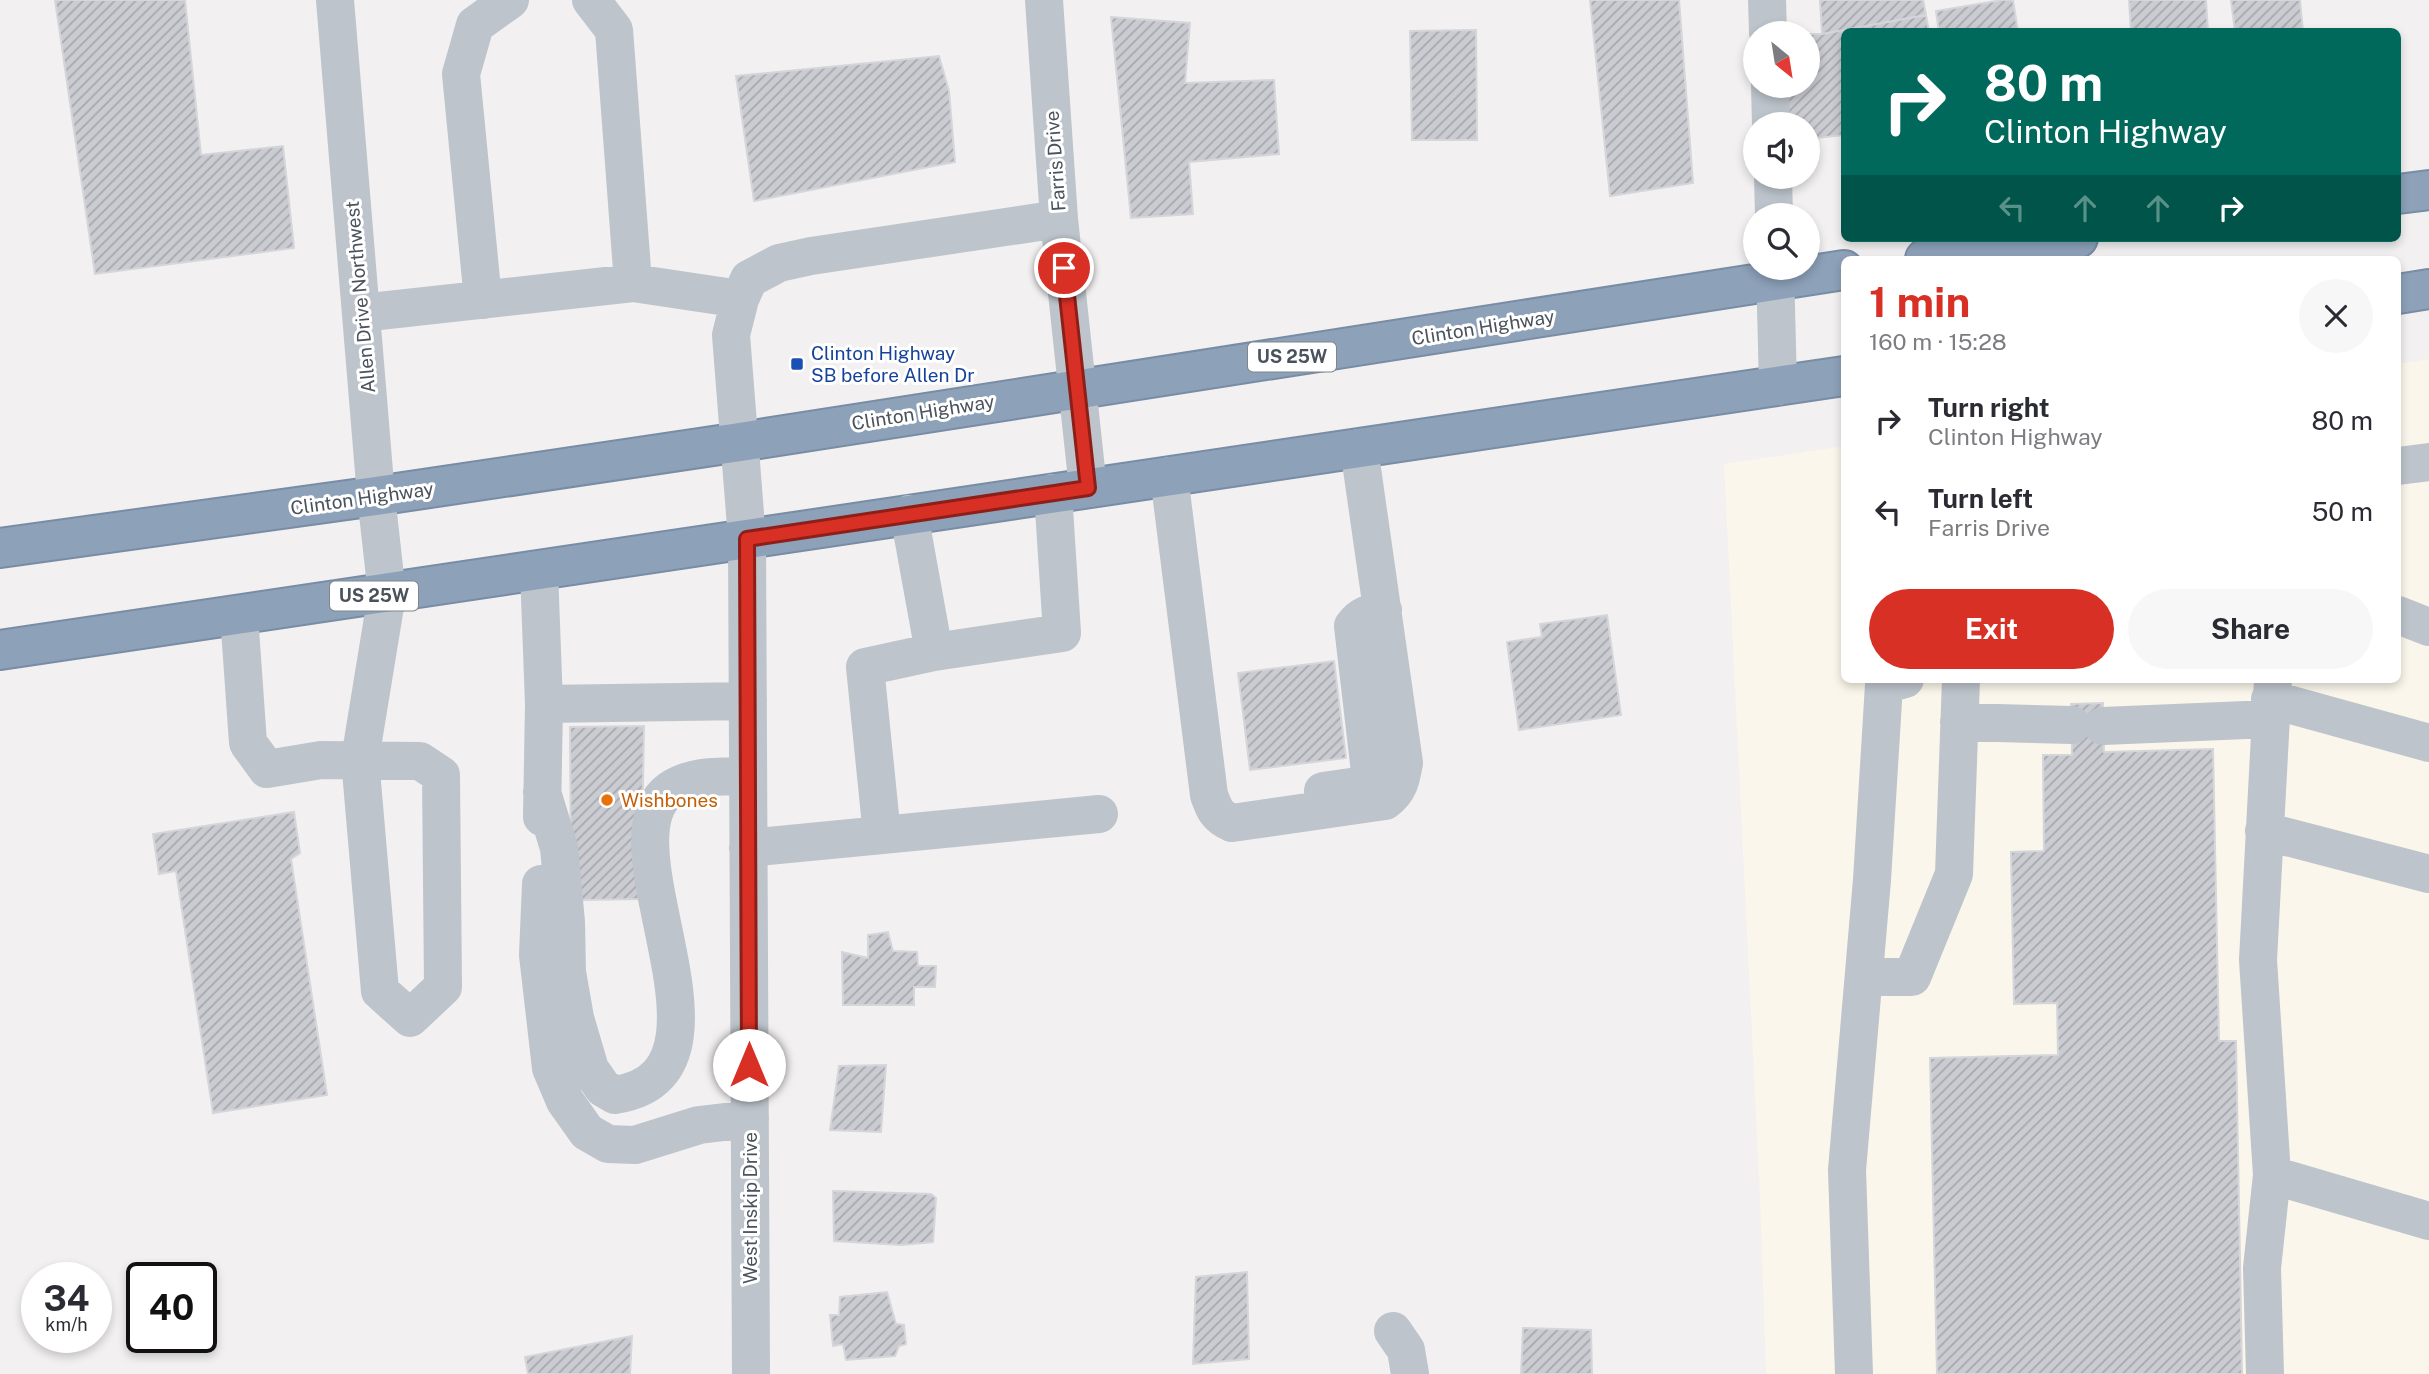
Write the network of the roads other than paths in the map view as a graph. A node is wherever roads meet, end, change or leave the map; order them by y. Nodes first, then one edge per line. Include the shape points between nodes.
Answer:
1 (335, 0) edge
2 (510, 0) edge
3 (591, 0) edge
4 (1044, 0) edge
5 (1768, 0) edge
6 (1768, 21) edge
7 (2429, 190) edge
8 (2401, 194) edge
9 (1059, 219) junction
10 (2048, 242) edge
11 (1947, 256) edge
12 (1841, 270) edge
13 (1820, 271) edge
14 (1743, 280) edge
15 (1776, 280) edge
16 (633, 283) junction
17 (2429, 289) edge
18 (2401, 294) edge
19 (740, 299) junction
20 (483, 300) junction
21 (361, 313) junction
22 (1841, 376) edge
23 (1778, 386) junction
24 (1077, 388) junction
25 (740, 442) junction
26 (1359, 448) junction
27 (2429, 463) edge
28 (2401, 466) edge
29 (1168, 476) junction
30 (1071, 491) junction
31 (376, 496) junction
32 (909, 514) junction
33 (747, 539) junction
34 (0, 548) edge
35 (539, 570) junction
36 (387, 594) junction
37 (239, 615) junction
38 (2401, 616) edge
39 (2429, 627) edge
40 (0, 650) edge
41 (934, 652) junction
42 (1891, 683) edge
43 (1961, 683) edge
44 (2271, 699) edge
45 (748, 701) junction
46 (544, 705) junction
47 (1959, 722) junction
48 (2429, 743) edge
49 (360, 759) junction
50 (748, 776) junction
51 (542, 792) junction
52 (1099, 814) dead end
53 (2264, 831) junction
54 (882, 835) junction
55 (748, 848) junction
56 (2429, 874) edge
57 (1864, 977) junction
58 (750, 1119) junction
59 (2272, 1175) junction
60 (2429, 1221) edge
61 (1393, 1331) dead end
62 (751, 1374) edge
63 (1410, 1374) edge
64 (1854, 1374) edge
65 (2265, 1374) edge

1 - 21 street, Allen Drive Northwest
2 - 20 street via 475,25 461,74
3 - 16 street via 614,30
4 - 9 street, Farris Drive
5 - 6 street
7 - 8 highway
9 - 19 street via 779,263 750,279
9 - 24 street, Farris Drive
10 - 11 highway
12 - 13 highway, Clinton Highway / US 25W
14 - 24 highway, Clinton Highway / US 25W via 1209,371
15 - 23 street
16 - 19 street
16 - 20 street
17 - 18 highway
19 - 25 street, West Inskip Drive via 731,335
20 - 21 street
21 - 31 street, Allen Drive Northwest
22 - 23 highway, US 25W
23 - 26 highway, US 25W
24 - 25 highway, Clinton Highway / US 25W
24 - 30 street, Farris Drive
25 - 31 highway, Clinton Highway / US 25W
25 - 33 street, West Inskip Drive
26 - 29 highway, US 25W
26 - 29 street via 1404,763 1395,794 1385,802 1232,824 1215,812 1209,795
27 - 28 street
29 - 30 highway, US 25W
30 - 32 highway, US 25W
30 - 41 street, Farris Drive via 1062,633
31 - 34 highway, Clinton Highway / US 25W
31 - 36 street, Allen Drive Northwest
32 - 33 highway, US 25W
32 - 41 street
33 - 35 highway, US 25W
33 - 45 street, West Inskip Drive
35 - 36 highway, US 25W
35 - 46 street
36 - 37 highway, US 25W
36 - 49 street, Allen Drive Northwest
37 - 40 highway, US 25W
37 - 49 street via 248,743 268,769
38 - 39 street
41 - 54 street via 865,667
42 - 57 street via 1884,685
43 - 47 street
44 - 47 street via 2087,726
44 - 48 street
44 - 53 street
45 - 46 street
45 - 50 street, West Inskip Drive
46 - 51 street
47 - 57 street via 1954,874 1912,977
49 - 49 street via 380,991 410,1017 443,988 441,775 420,761
50 - 51 street via 706,777 669,791 658,803 651,821 654,884 670,964 676,1028 663,1070 634,1092 615,1095 603,1088 590,1069 575,1018 566,972 559,848
50 - 55 street, West Inskip Drive
51 - 58 street via 538,954 551,1068 565,1101 587,1132 608,1144 635,1144 699,1125
52 - 54 street
53 - 56 street
53 - 59 street via 2258,960
54 - 55 street
55 - 58 street, West Inskip Drive
57 - 64 street via 1847,1170
58 - 62 street, West Inskip Drive
59 - 60 street
59 - 65 street via 2262,1268
61 - 63 street via 1406,1350

